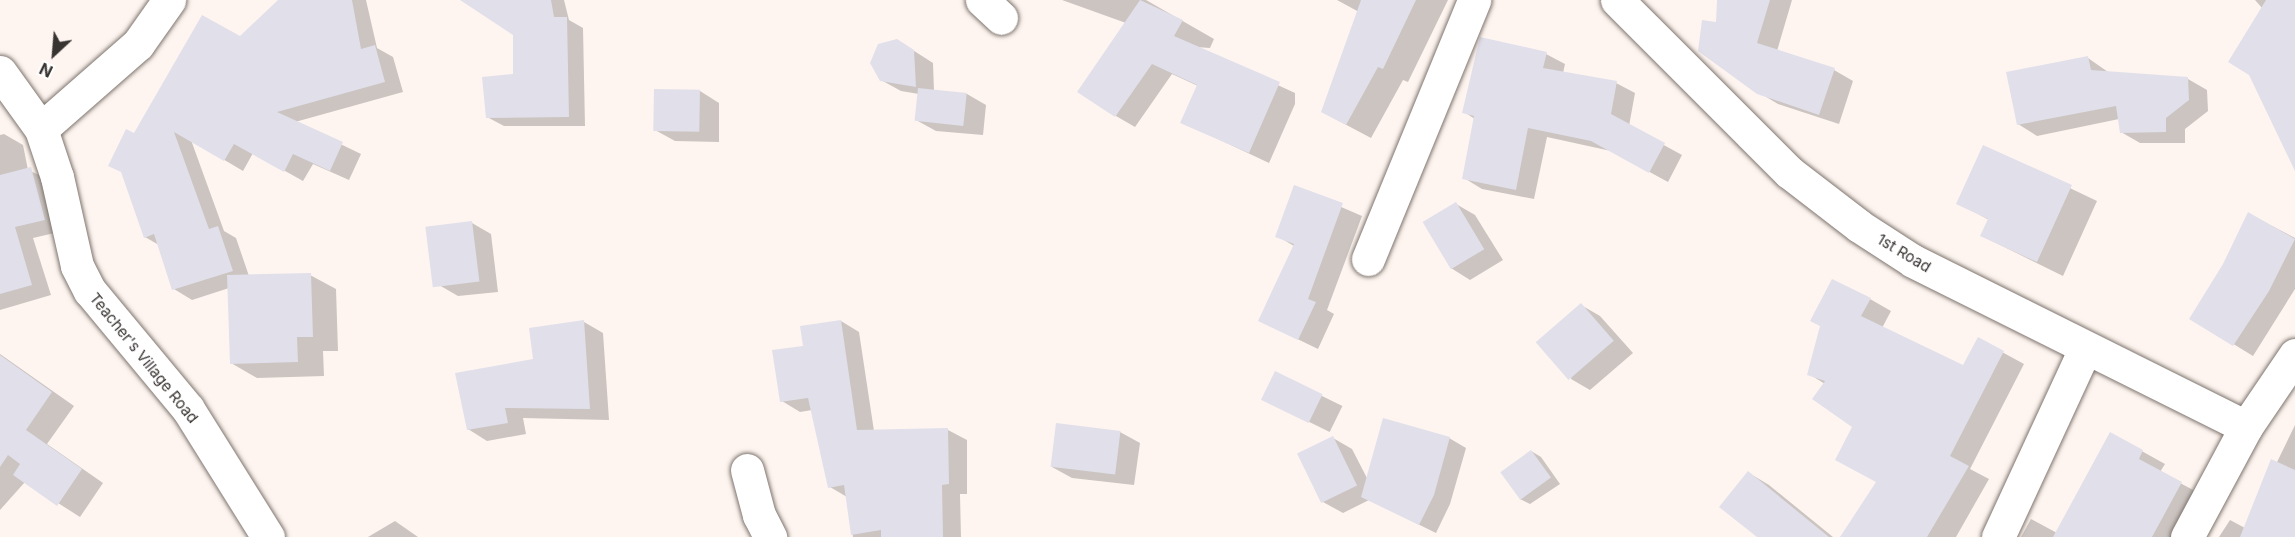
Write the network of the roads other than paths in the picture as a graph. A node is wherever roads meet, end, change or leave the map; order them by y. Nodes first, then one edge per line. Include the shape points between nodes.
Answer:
1 (169, 0) edge
2 (1474, 0) edge
3 (1617, 0) edge
4 (0, 72) edge
5 (41, 129) junction
6 (1368, 259) dead end
7 (2085, 349) junction
8 (2295, 355) edge
9 (2246, 427) junction
10 (747, 470) dead end
11 (268, 537) edge
12 (770, 537) edge
13 (1998, 537) edge
14 (2187, 537) edge

1 - 5 street via 138,44
2 - 6 street
3 - 7 street, 1st Road via 1789,172 1859,226 1913,261
4 - 5 street, Teacher's Village Road
5 - 11 street, Teacher's Village Road via 57,177 77,266 90,291 188,409
7 - 9 street, 1st Road
7 - 13 street
8 - 9 street
9 - 14 street
10 - 12 street via 759,515

